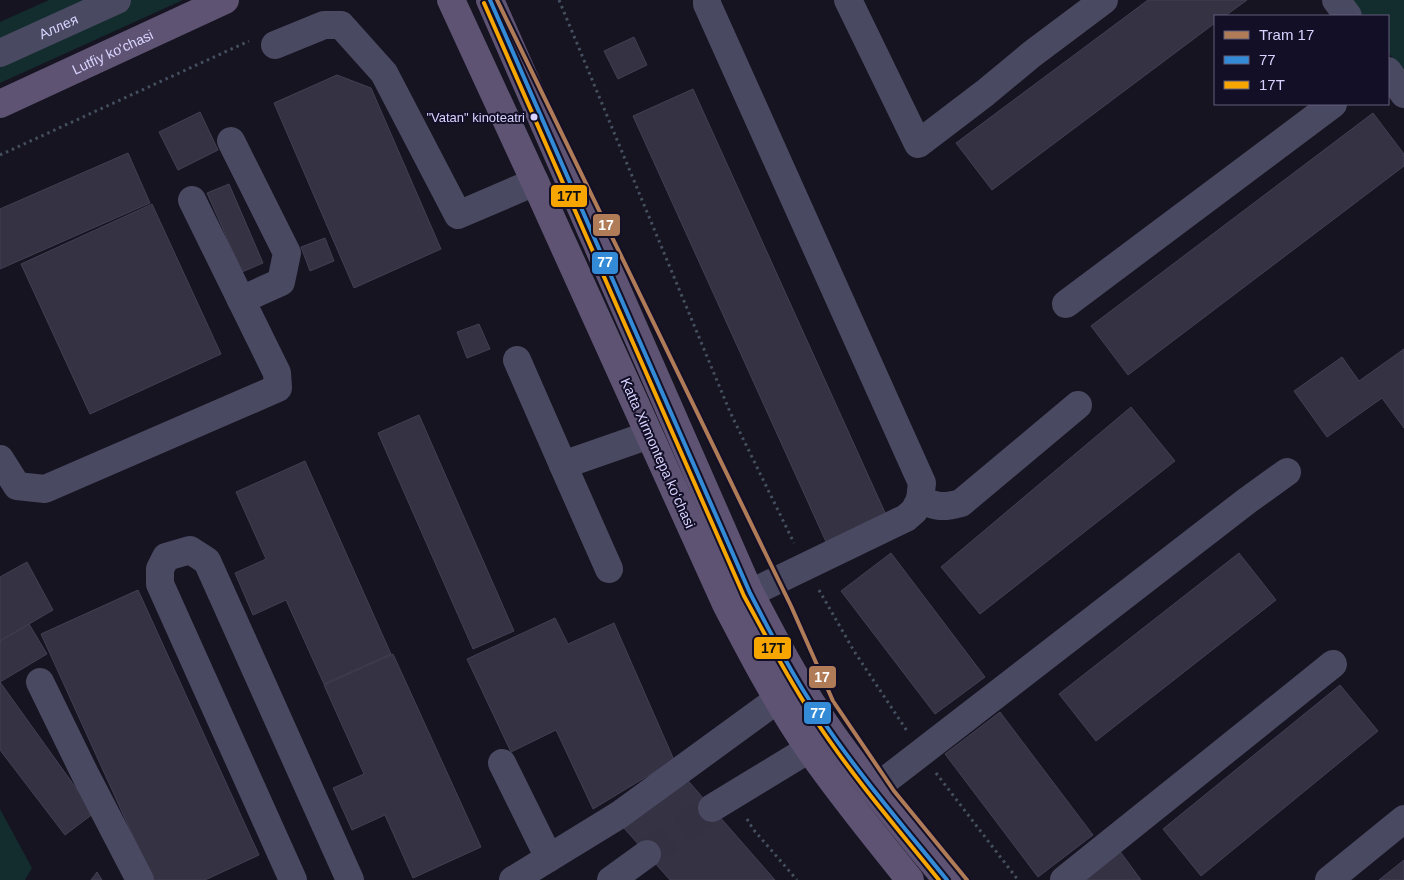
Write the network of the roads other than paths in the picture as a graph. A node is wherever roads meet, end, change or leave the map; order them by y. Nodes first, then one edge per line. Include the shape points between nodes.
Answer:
1 (117, 0) edge
2 (225, 0) edge
3 (450, 0) edge
4 (490, 0) edge
5 (707, 0) edge
6 (848, 0) edge
7 (1104, 0) edge
8 (1336, 0) edge
9 (1347, 15) edge
10 (262, 43) road end
11 (0, 53) edge
12 (1389, 72) edge
13 (1404, 94) edge
14 (0, 104) edge
15 (1332, 105) edge
16 (231, 141) dead end
17 (535, 182) junction
18 (192, 200) dead end
19 (241, 300) junction
20 (1066, 304) dead end
21 (517, 360) dead end
22 (1078, 405) dead end
23 (649, 435) junction
24 (0, 459) edge
25 (563, 465) junction
26 (1287, 472) dead end
27 (920, 500) junction
28 (609, 569) dead end
29 (738, 598) junction
30 (1333, 664) dead end
31 (40, 682) dead end
32 (778, 699) junction
33 (831, 733) junction
34 (809, 749) junction
35 (502, 763) dead end
36 (873, 790) junction
37 (722, 801) tunnel mouth
38 (1404, 819) edge
39 (647, 854) tunnel mouth
40 (548, 858) junction
41 (140, 880) edge
42 (293, 880) edge
43 (350, 880) edge
44 (513, 880) edge
45 (611, 880) edge
46 (910, 880) edge
47 (947, 880) edge
48 (1064, 880) edge
49 (1329, 880) edge

1 - 11 street, Аллея
2 - 14 main road, Lutfiy ko'chasi
3 - 17 main road, Katta Xirmontepa koʻchasi
4 - 29 main road, Katta Xirmontepa koʻchasi
5 - 27 street via 922,483
6 - 7 street via 918,144
8 - 9 street
10 - 17 street via 324,26 341,26 384,73 458,215
12 - 13 street
15 - 20 street
16 - 19 street via 287,253 281,282
17 - 23 main road, Katta Xirmontepa koʻchasi
18 - 19 street
19 - 24 street via 277,373 278,388 45,490 17,486
21 - 25 street
22 - 27 street via 961,503 938,507
23 - 25 street
23 - 29 main road, Katta Xirmontepa koʻchasi
25 - 28 street
26 - 36 street
27 - 29 street via 906,518
29 - 32 main road, Katta Xirmontepa koʻchasi via 760,668
29 - 33 main road, Katta Xirmontepa koʻchasi via 783,657
30 - 48 street
31 - 41 street
32 - 34 main road, Katta Xirmontepa koʻchasi
32 - 40 street via 619,815
33 - 34 street
33 - 36 main road, Katta Xirmontepa koʻchasi
34 - 37 street
34 - 46 main road, Katta Xirmontepa koʻchasi via 845,800
35 - 40 street
36 - 47 main road, Katta Xirmontepa koʻchasi
38 - 49 street
39 - 45 street
40 - 44 street
42 - 43 street via 160,584 160,569 166,558 190,550 207,561

